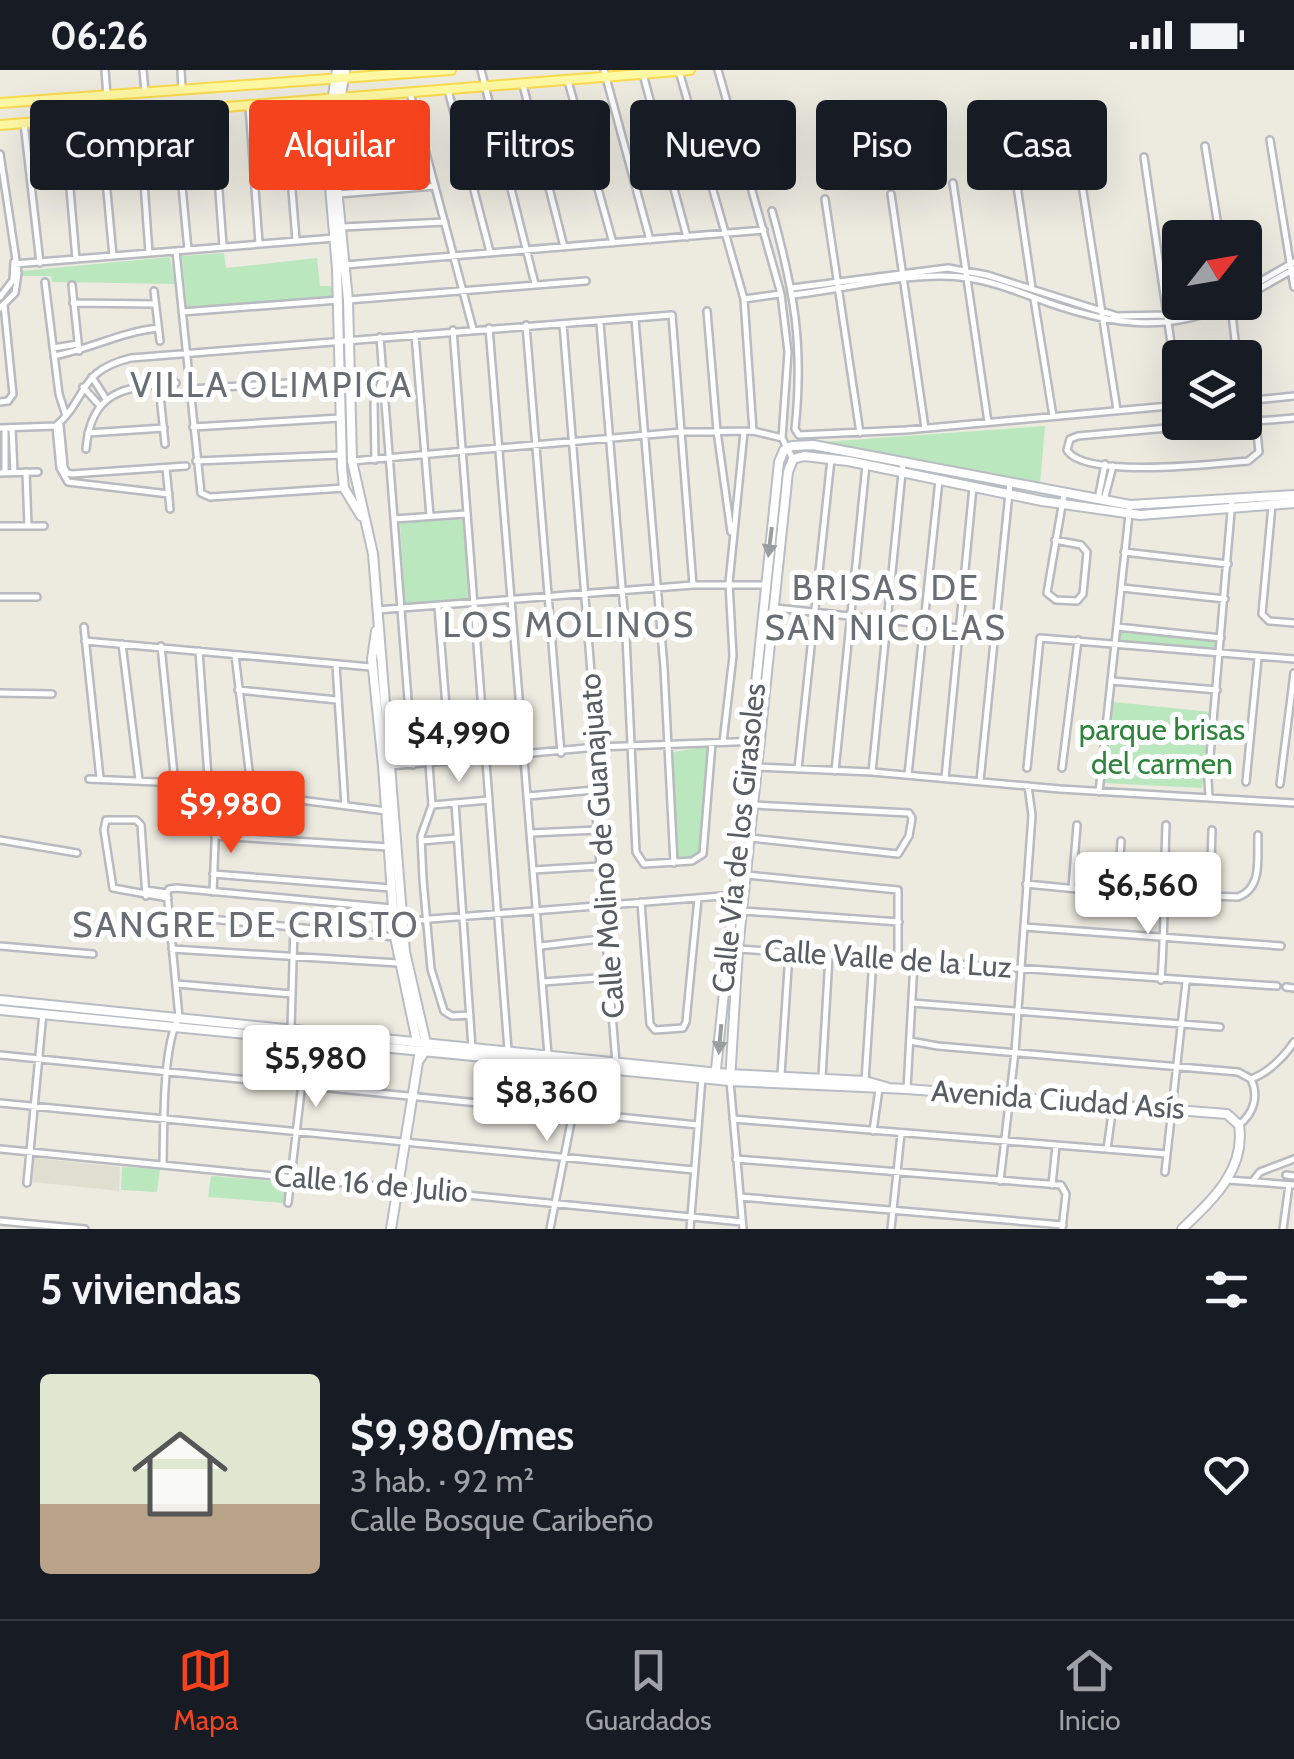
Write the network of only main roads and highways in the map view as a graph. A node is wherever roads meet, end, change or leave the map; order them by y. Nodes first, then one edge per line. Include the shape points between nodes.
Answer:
1 (442, 70) edge
2 (451, 70) edge
3 (690, 70) edge
4 (680, 71) edge
5 (406, 72) edge
6 (340, 74) edge
7 (605, 74) edge
8 (207, 86) junction
9 (207, 100) edge
10 (0, 103) edge
11 (229, 105) edge
12 (30, 123) edge
13 (0, 125) edge

1 - 2 main road
1 - 5 main road
3 - 4 main road
4 - 7 main road
5 - 6 main road
6 - 8 main road
7 - 11 main road
8 - 9 main road
8 - 10 main road
12 - 13 main road

